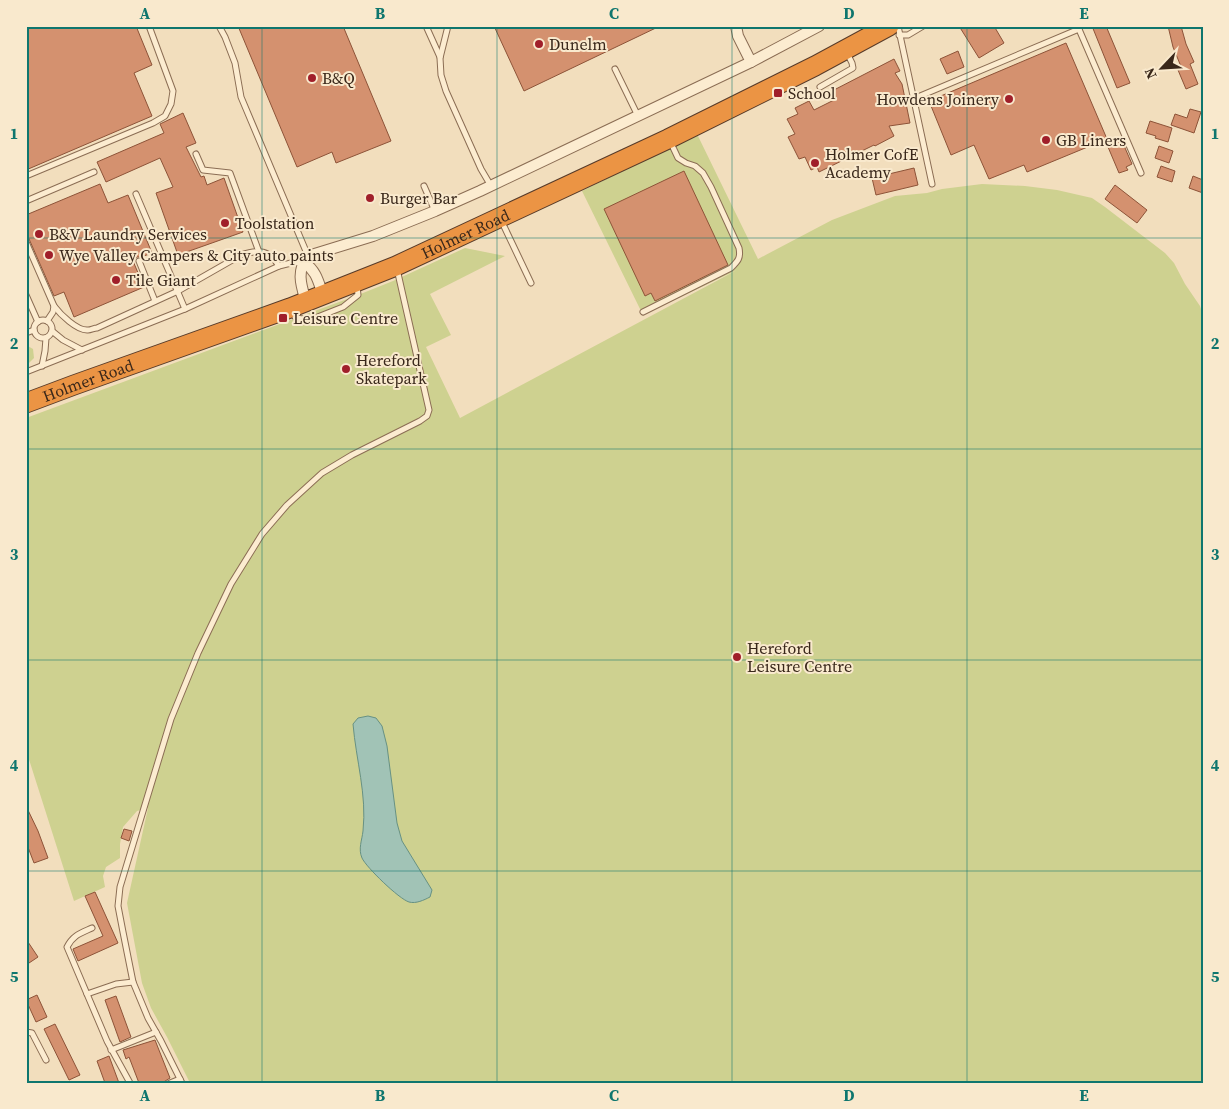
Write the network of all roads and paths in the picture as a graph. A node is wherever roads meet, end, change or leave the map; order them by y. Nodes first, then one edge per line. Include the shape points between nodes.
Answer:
1 (149, 26) edge
2 (219, 26) edge
3 (426, 26) edge
4 (448, 26) edge
5 (736, 26) edge
6 (819, 26) edge
7 (898, 26) edge
8 (923, 26) edge
9 (1079, 28) edge
10 (894, 30) edge
11 (846, 50) junction
12 (440, 58) junction
13 (751, 62) junction
14 (615, 69) dead end
15 (820, 87) dead end
16 (913, 99) junction
17 (638, 116) junction
18 (668, 139) junction
19 (196, 154) dead end
20 (94, 172) dead end
21 (1141, 173) dead end
22 (26, 176) edge
23 (932, 184) dead end
24 (424, 186) dead end
25 (490, 186) junction
26 (136, 194) dead end
27 (26, 201) edge
28 (435, 211) junction
29 (500, 217) junction
30 (26, 242) edge
31 (259, 252) junction
32 (306, 259) junction
33 (139, 261) dead end
34 (279, 266) junction
35 (396, 266) junction
36 (357, 282) junction
37 (531, 283) dead end
38 (178, 291) junction
39 (26, 295) edge
40 (155, 301) junction
41 (306, 302) junction
42 (54, 306) junction
43 (185, 309) junction
44 (643, 312) dead end
45 (47, 321) junction
46 (38, 322) junction
47 (34, 330) junction
48 (52, 331) junction
49 (26, 333) edge
50 (46, 338) junction
51 (82, 350) junction
52 (42, 366) junction
53 (26, 372) edge
54 (26, 403) edge
55 (92, 928) dead end
56 (133, 982) junction
57 (87, 994) junction
58 (26, 1032) edge
59 (156, 1032) junction
60 (111, 1050) junction
61 (46, 1060) dead end
62 (181, 1081) edge
63 (130, 1083) edge
64 (170, 1083) edge

1 - 22 lane via 173,91 165,116
2 - 32 lane via 235,63 241,97
3 - 12 lane
4 - 12 lane
5 - 13 street
6 - 13 street
7 - 10 lane
8 - 10 lane via 908,35
9 - 16 lane
9 - 21 lane
10 - 11 highway, Holmer Road
10 - 16 lane
11 - 15 lane via 853,68
11 - 18 highway, Holmer Road
12 - 25 lane via 446,91
13 - 17 street
14 - 17 lane
16 - 23 lane
17 - 25 street
18 - 29 highway, Holmer Road
18 - 44 lane via 678,158 703,173 740,255 731,268
19 - 31 lane via 203,170 230,173
20 - 27 lane
24 - 28 lane
25 - 28 street
26 - 38 lane
28 - 32 street
29 - 35 highway, Holmer Road
29 - 37 lane
30 - 42 lane
31 - 34 lane via 274,257
31 - 38 lane via 241,255
32 - 34 lane
32 - 41 street via 300,277
32 - 41 street via 315,274
33 - 40 lane
34 - 43 lane
35 - 36 highway, Holmer Road
35 - 56 lane via 428,416 322,473 287,505 262,534 231,584 171,719 120,887 118,906
36 - 41 highway, Holmer Road
36 - 41 lane via 358,295 344,307 310,320 296,318
38 - 40 lane
38 - 43 lane
39 - 46 lane
40 - 42 lane via 88,330 68,321
41 - 54 highway, Holmer Road
42 - 45 lane
43 - 51 lane
45 - 46 lane
45 - 48 lane via 52,325
46 - 47 lane
47 - 49 lane
47 - 50 lane via 38,337
48 - 50 lane
48 - 51 lane
50 - 52 lane
51 - 52 lane
52 - 53 lane
55 - 57 lane via 75,936 67,947
56 - 57 lane
56 - 59 lane
57 - 60 lane
58 - 61 lane via 32,1033
59 - 60 lane
59 - 62 lane
60 - 63 lane
62 - 64 lane

